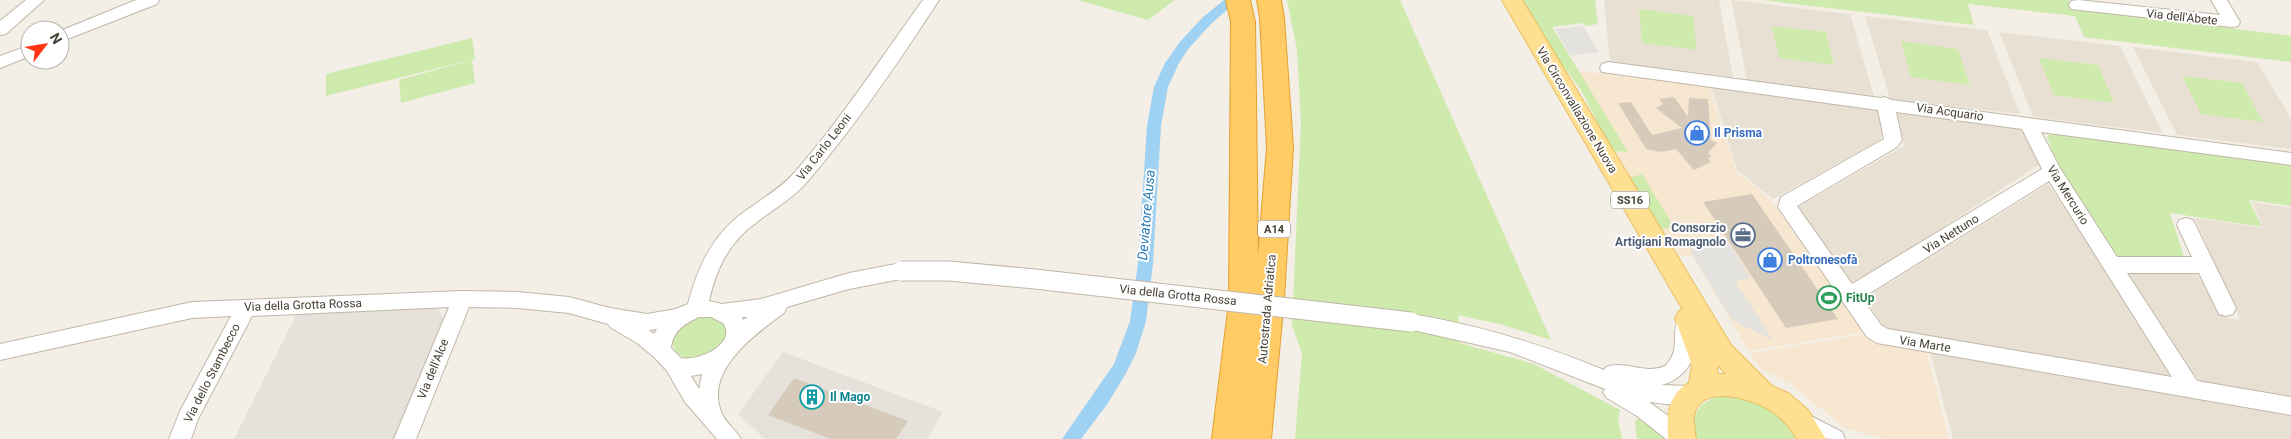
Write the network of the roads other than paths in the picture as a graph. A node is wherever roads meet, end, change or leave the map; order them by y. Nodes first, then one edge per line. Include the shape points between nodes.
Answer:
1 (36, 0) edge
2 (151, 0) edge
3 (931, 0) edge
4 (1501, 0) edge
5 (1512, 0) edge
6 (2219, 0) edge
7 (2077, 5) dead end
8 (1271, 9) edge
9 (1240, 11) edge
10 (0, 30) edge
11 (70, 33) edge
12 (20, 54) edge
13 (0, 62) edge
14 (1608, 68) dead end
15 (1885, 103) junction
16 (2028, 123) junction
17 (2291, 159) edge
18 (2052, 171) junction
19 (2186, 226) dead end
20 (2113, 265) junction
21 (2205, 265) junction
22 (1849, 296) junction
23 (462, 299) junction
24 (789, 300) junction
25 (246, 308) junction
26 (2226, 308) dead end
27 (722, 312) junction
28 (688, 313) junction
29 (610, 316) junction
30 (1687, 317) junction
31 (733, 343) junction
32 (0, 352) edge
33 (667, 358) junction
34 (718, 360) junction
35 (1566, 363) junction
36 (2190, 388) junction
37 (1761, 390) junction
38 (1696, 392) junction
39 (2291, 406) edge
40 (712, 417) junction
41 (1806, 429) edge
42 (1682, 438) edge
43 (180, 439) edge
44 (405, 439) edge
45 (730, 439) edge
46 (1228, 439) edge
47 (1255, 439) edge
48 (1834, 439) edge

1 - 10 street
2 - 11 street
3 - 28 street, Via Carlo Leoni via 799,180 733,231 711,260
4 - 30 main road, Via Circonvallazione Nuova / SS16
5 - 37 main road, Via Circonvallazione Nuova / SS16 via 1722,353
6 - 7 street, Via dell'Abete via 2232,22
8 - 47 highway, Autostrada Adriatica / A14 via 1280,146
9 - 46 highway, Autostrada Adriatica / A14 via 1244,302
12 - 13 street
14 - 15 street, Via Acquario
15 - 16 street, Via Acquario
15 - 22 street, Via Marte via 1891,143 1788,202 1786,207
16 - 17 street, Via Acquario
16 - 18 street, Via Mercurio
18 - 20 street, Via Mercurio
18 - 22 street, Via Nettuno
19 - 21 street
20 - 21 street
20 - 36 street, Via Mercurio
21 - 26 street
22 - 36 street, Via Marte via 1874,331 1884,337
23 - 25 street, Via della Grotta Rossa
23 - 29 street, Via della Grotta Rossa via 569,305
23 - 44 street, Via dell'Alce
24 - 27 street, Via della Grotta Rossa
24 - 31 street, Via della Grotta Rossa via 746,328
24 - 35 street, Via della Grotta Rossa, bridge via 901,271 949,271 1411,322 1477,334
25 - 32 street, Via della Grotta Rossa via 192,310
25 - 43 street, Via dello Stambecco via 188,417
27 - 28 street via 713,309
27 - 31 street via 735,324
28 - 29 street, Via della Grotta Rossa via 647,322
28 - 33 street via 664,333
29 - 33 street, Via della Grotta Rossa via 644,337
30 - 35 street via 1685,352 1680,366 1668,376 1644,379
30 - 38 main road, Via Circonvallazione Nuova / SS16 via 1705,366
31 - 34 street
33 - 34 street via 696,368
33 - 40 street via 692,396
34 - 40 street via 708,384
35 - 38 street, Via della Grotta Rossa via 1637,392 1662,396
35 - 42 street, Via della Grotta Rossa via 1645,410
36 - 39 street, Via Marte
37 - 38 main road, Via Circonvallazione Nuova / SS16 via 1729,384 1714,385
37 - 41 main road, Via Circonvallazione Nuova / SS16 via 1775,398
38 - 42 main road, Via Circonvallazione Nuova / SS16 via 1682,407 1679,422
40 - 45 street
41 - 48 street

